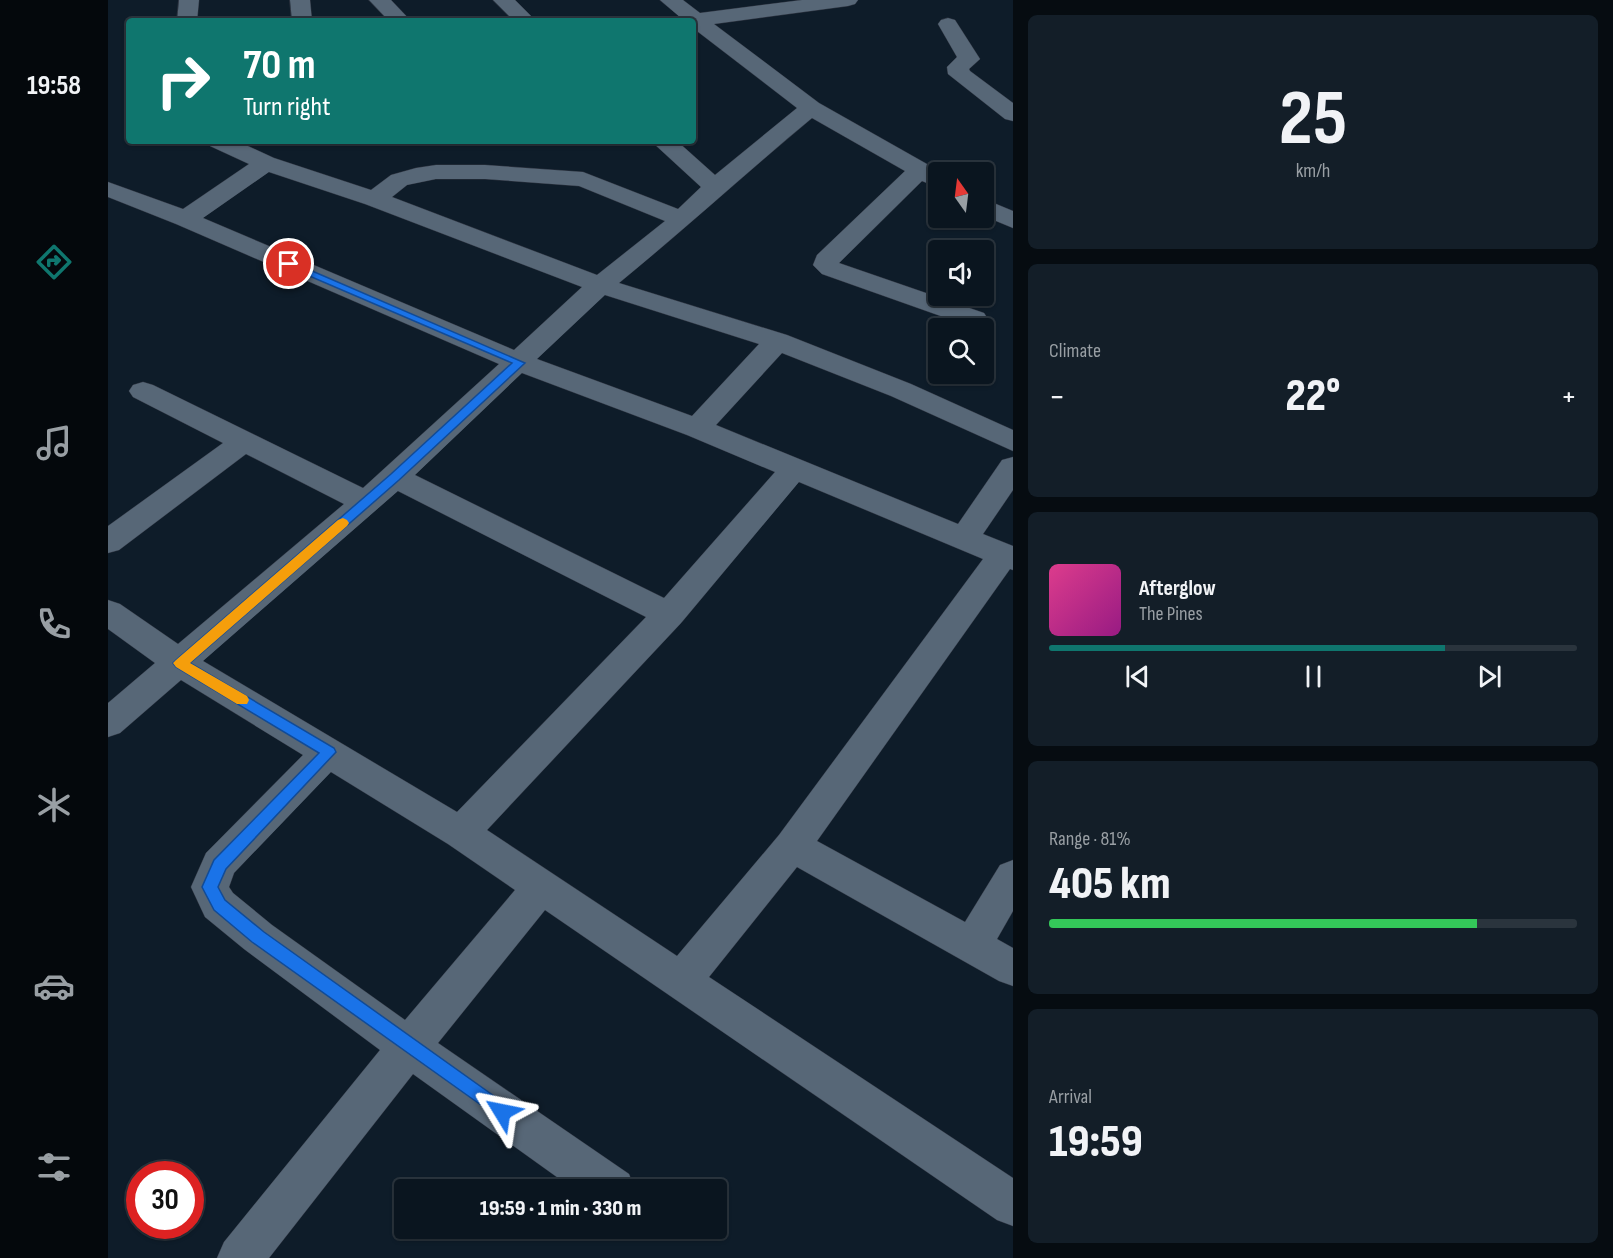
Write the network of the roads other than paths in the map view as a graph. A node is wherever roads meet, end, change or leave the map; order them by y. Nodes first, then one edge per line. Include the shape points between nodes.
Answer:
1 (189, 0) edge
2 (300, 0) edge
3 (379, 0) edge
4 (503, 0) edge
5 (670, 0) edge
6 (848, 0) edge
7 (187, 18) edge
8 (302, 18) edge
9 (397, 18) edge
10 (523, 18) edge
11 (690, 18) edge
12 (696, 19) edge
13 (696, 23) edge
14 (948, 24) dead end
15 (811, 108) junction
16 (1013, 114) edge
17 (225, 144) edge
18 (666, 144) edge
19 (266, 163) junction
20 (928, 175) edge
21 (928, 177) edge
22 (715, 187) junction
23 (108, 189) edge
24 (374, 199) junction
25 (185, 219) junction
26 (682, 219) junction
27 (600, 285) junction
28 (972, 318) edge
29 (777, 341) junction
30 (520, 363) junction
31 (143, 391) dead end
32 (697, 428) junction
33 (1013, 441) edge
34 (243, 442) junction
35 (1013, 467) edge
36 (793, 470) junction
37 (395, 477) junction
38 (366, 502) junction
39 (964, 539) junction
40 (108, 542) edge
41 (1008, 557) edge
42 (108, 612) edge
43 (669, 614) junction
44 (180, 663) junction
45 (108, 723) edge
46 (329, 752) junction
47 (461, 833) junction
48 (792, 846) junction
49 (1013, 876) edge
50 (541, 887) junction
51 (973, 944) junction
52 (1013, 968) edge
53 (680, 982) junction
54 (410, 1047) junction
55 (597, 1179) edge
56 (1013, 1204) edge
57 (240, 1258) edge

1 - 7 street
2 - 8 street
3 - 9 street
4 - 10 street
5 - 11 street
6 - 12 street
13 - 15 street
14 - 16 street via 969,58 958,67 959,74
15 - 20 street
15 - 22 street
17 - 19 street
18 - 22 street
19 - 24 street
19 - 25 street
21 - 28 street via 826,260 826,265
22 - 26 street
23 - 25 street
24 - 26 street via 399,180 416,175 436,171 485,172 583,179
24 - 27 street
25 - 30 street
26 - 27 street
27 - 29 street
27 - 30 street
29 - 32 street
29 - 33 street via 901,390
30 - 32 street
30 - 37 street
31 - 34 street
32 - 36 street
34 - 38 street
34 - 40 street
35 - 39 street
36 - 39 street
36 - 43 street
37 - 38 street
37 - 43 street
38 - 44 street
39 - 41 street
41 - 48 street
42 - 44 street
43 - 47 street
44 - 45 street
44 - 46 street
46 - 47 street
46 - 54 street via 219,864 210,887 219,905 258,937
47 - 50 street
48 - 51 street
48 - 53 street
49 - 51 street
50 - 53 street
50 - 54 street
51 - 52 street
53 - 56 street
54 - 55 street
54 - 57 street

